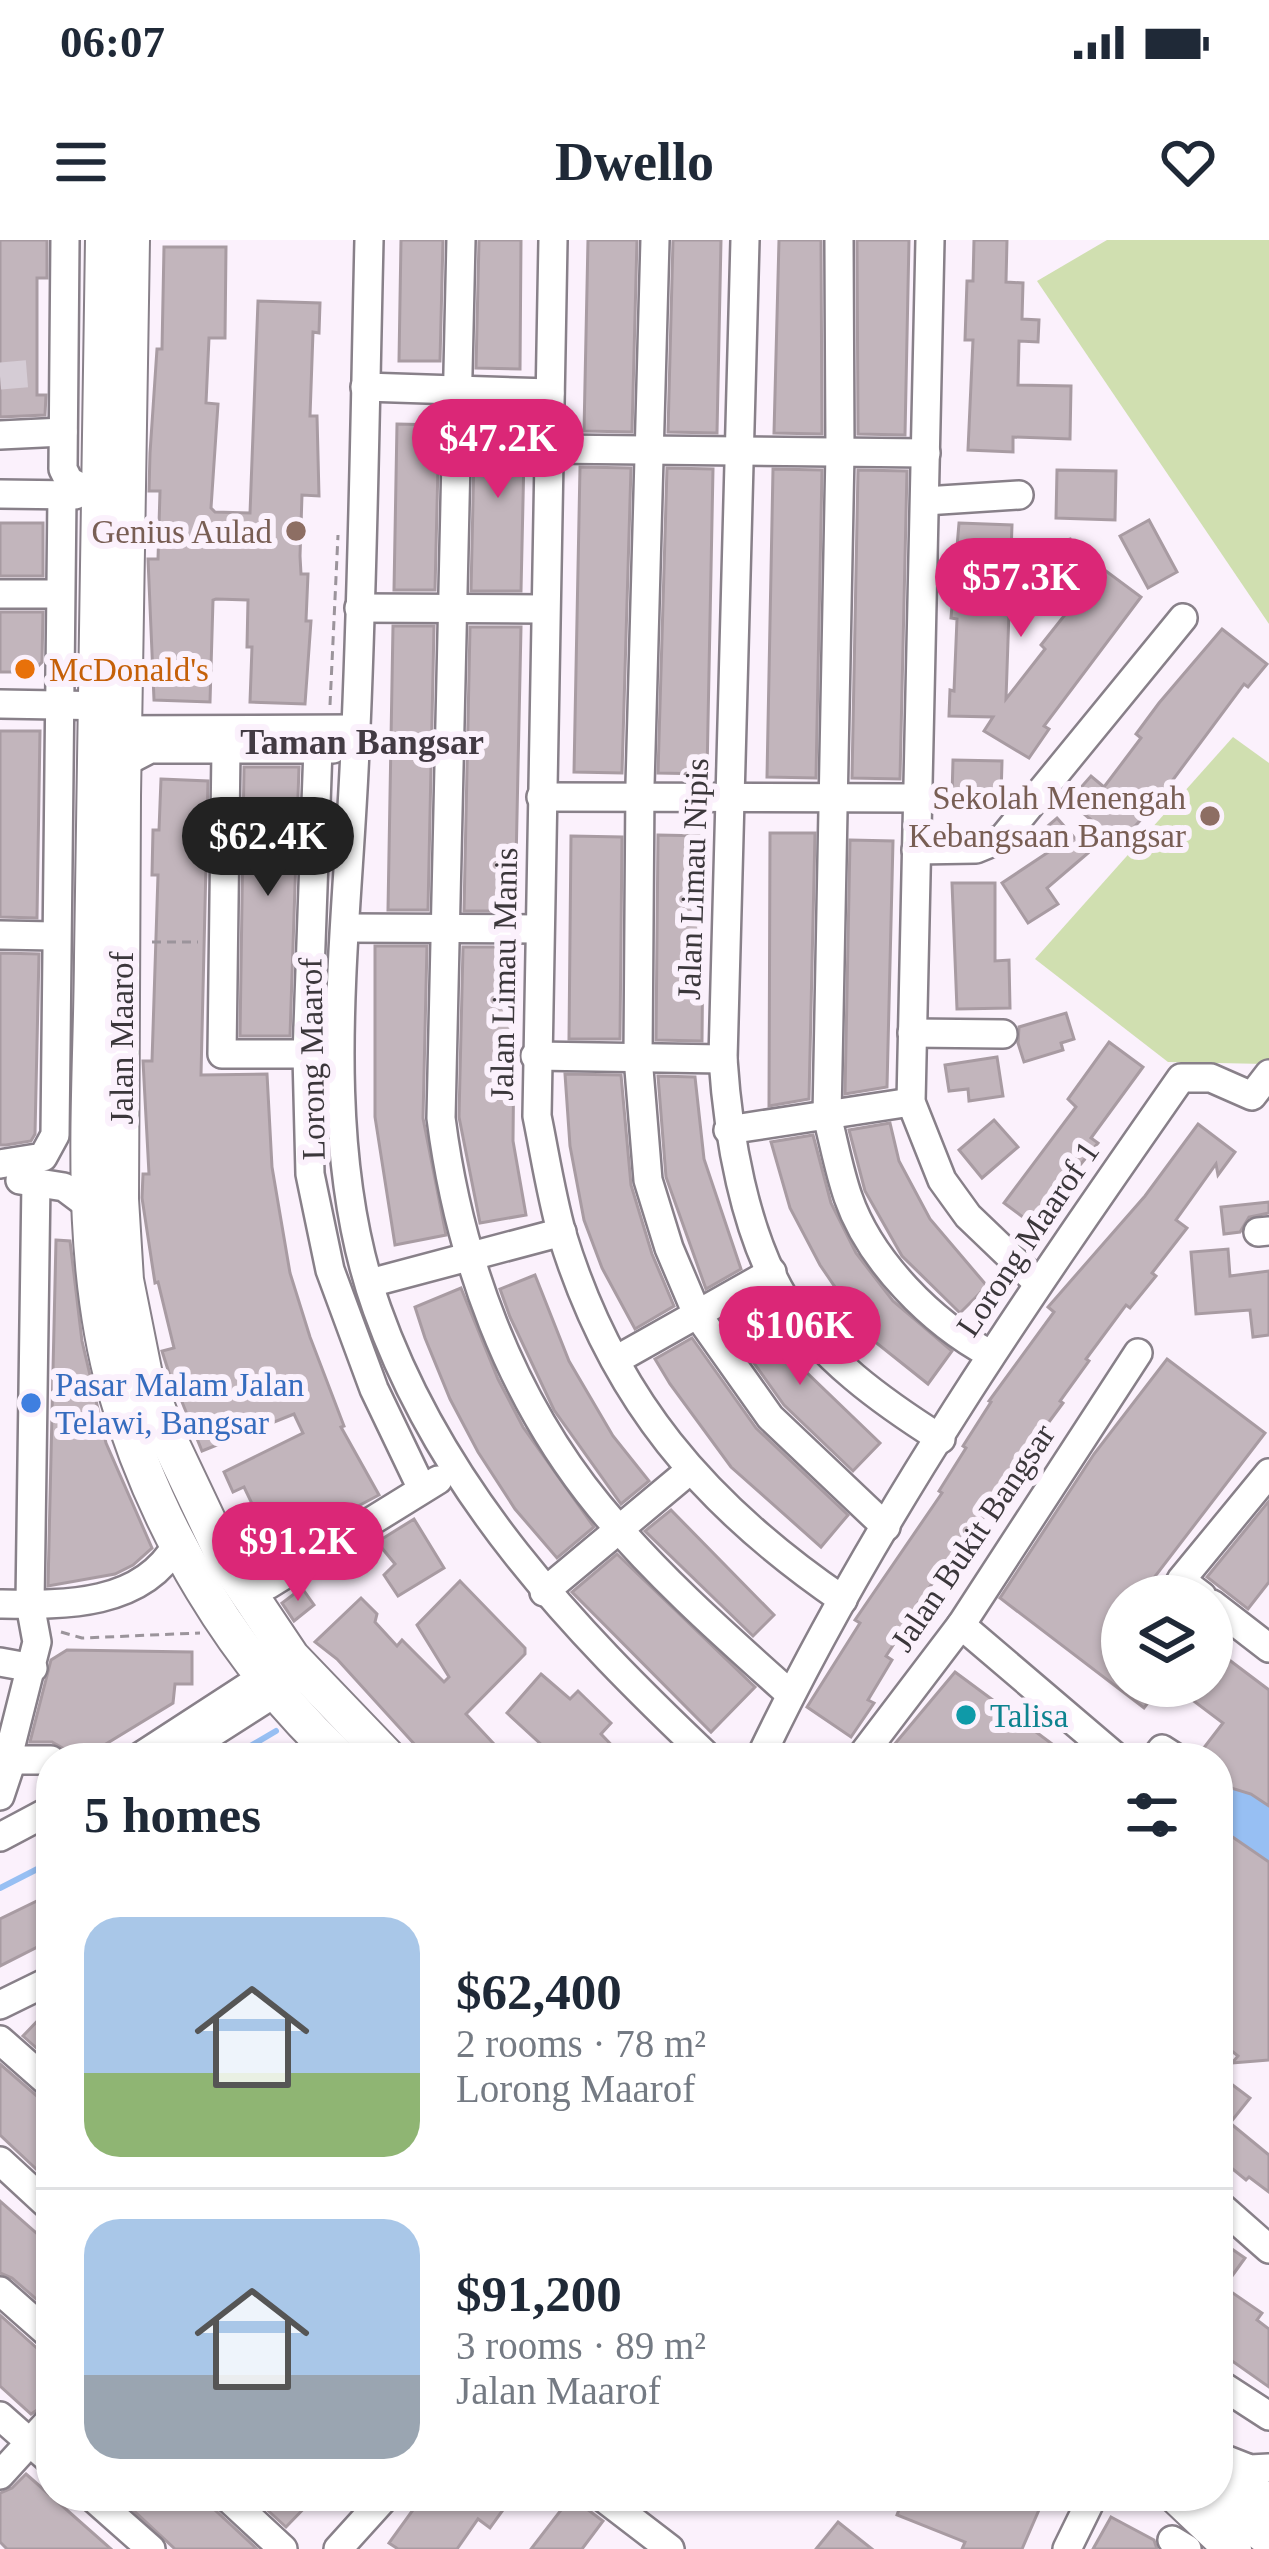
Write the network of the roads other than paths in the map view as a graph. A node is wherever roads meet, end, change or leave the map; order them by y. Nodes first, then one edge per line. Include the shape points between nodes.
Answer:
1 (65, 240) edge
2 (104, 240) edge
3 (131, 240) edge
4 (369, 240) edge
5 (461, 240) edge
6 (554, 240) edge
7 (656, 240) edge
8 (745, 240) edge
9 (839, 240) edge
10 (931, 240) edge
11 (365, 387) junction
12 (458, 389) junction
13 (550, 393) junction
14 (63, 432) junction
15 (0, 435) edge
16 (550, 448) junction
17 (651, 450) junction
18 (739, 451) junction
19 (840, 452) junction
20 (926, 453) junction
21 (62, 482) junction
22 (0, 492) edge
23 (1019, 495) dead end
24 (113, 496) junction
25 (925, 501) junction
26 (0, 593) edge
27 (58, 594) junction
28 (359, 608) junction
29 (453, 609) junction
30 (543, 609) junction
31 (1183, 618) dead end
32 (0, 704) edge
33 (57, 705) junction
34 (112, 727) junction
35 (318, 739) junction
36 (356, 739) junction
37 (226, 748) junction
38 (541, 797) junction
39 (640, 797) junction
40 (730, 797) junction
41 (834, 798) junction
42 (919, 798) junction
43 (916, 850) junction
44 (346, 928) junction
45 (447, 928) junction
46 (538, 929) junction
47 (0, 935) edge
48 (54, 936) junction
49 (912, 1033) junction
50 (1003, 1034) dead end
51 (342, 1054) junction
52 (308, 1055) junction
53 (535, 1056) junction
54 (638, 1057) junction
55 (723, 1059) junction
56 (1260, 1085) edge
57 (910, 1102) junction
58 (827, 1116) junction
59 (92, 1125) junction
60 (728, 1130) junction
61 (55, 1136) junction
62 (0, 1164) edge
63 (0, 1179) edge
64 (36, 1181) junction
65 (92, 1208) junction
66 (562, 1232) junction
67 (468, 1257) junction
68 (772, 1272) junction
69 (332, 1274) junction
70 (368, 1274) junction
71 (1038, 1283) junction
72 (697, 1314) junction
73 (1138, 1353) dead end
74 (990, 1354) junction
75 (616, 1360) junction
76 (940, 1439) junction
77 (455, 1470) junction
78 (688, 1471) junction
79 (1269, 1473) edge
80 (422, 1489) junction
81 (886, 1527) junction
82 (618, 1528) junction
83 (177, 1544) junction
84 (1185, 1575) edge
85 (268, 1585) dead end
86 (544, 1592) junction
87 (844, 1600) junction
88 (0, 1604) edge
89 (32, 1616) junction
90 (1233, 1620) edge
91 (961, 1625) junction
92 (1269, 1648) edge
93 (0, 1662) edge
94 (33, 1668) junction
95 (284, 1675) junction
96 (790, 1694) junction
97 (164, 1743) edge
98 (193, 1743) edge
99 (329, 1743) edge
100 (369, 1743) edge
101 (694, 1743) edge
102 (767, 1743) edge
103 (871, 1743) edge
104 (1099, 1743) edge
105 (6, 1753) edge
106 (36, 1758) edge
107 (0, 1798) edge
108 (36, 1820) edge
109 (8, 1840) edge
110 (36, 1987) edge
111 (0, 2005) edge
112 (0, 2040) edge
113 (36, 2072) edge
114 (0, 2162) edge
115 (36, 2195) edge
116 (1233, 2217) edge
117 (1269, 2249) edge
118 (0, 2291) edge
119 (36, 2323) edge
120 (1233, 2393) edge
121 (0, 2416) edge
122 (1269, 2416) edge
123 (36, 2448) edge
124 (36, 2453) edge
125 (1233, 2465) edge
126 (1269, 2468) edge
127 (1233, 2469) edge
128 (1233, 2474) edge
129 (0, 2475) edge
130 (1269, 2489) edge
131 (1269, 2505) edge
132 (1233, 2510) edge
133 (108, 2511) edge
134 (242, 2511) edge
135 (367, 2511) edge
136 (621, 2511) edge
137 (1086, 2511) edge
138 (1193, 2511) edge
139 (1269, 2538) edge
140 (151, 2549) edge
141 (283, 2549) edge
142 (338, 2549) edge
143 (670, 2549) edge
144 (1067, 2549) edge
145 (1233, 2549) edge

1 - 14 street, Jalan Maarof via 50,373
2 - 24 main road, Jalan Maarof
3 - 24 main road, Jalan Maarof
4 - 11 street, Lorong Maarof
5 - 12 street
6 - 13 street, Jalan Limau Manis
7 - 17 street
8 - 18 street, Jalan Limau Nipis
9 - 19 street
10 - 20 street
11 - 12 street
11 - 28 street, Lorong Maarof
12 - 13 street
12 - 29 street
13 - 16 street, Jalan Limau Manis
14 - 15 street
14 - 21 street, Jalan Maarof
16 - 17 street
16 - 30 street, Jalan Limau Manis
17 - 18 street
17 - 39 street
18 - 19 street
18 - 40 street, Jalan Limau Nipis
19 - 20 street
19 - 41 street
20 - 25 street
21 - 22 street
21 - 24 street
21 - 27 street, Jalan Maarof
23 - 25 street
24 - 34 main road, Jalan Maarof
25 - 42 street
26 - 27 street
27 - 33 street, Jalan Maarof
28 - 29 street
28 - 36 street, Lorong Maarof
29 - 30 street
29 - 45 street
30 - 38 street, Jalan Limau Manis
31 - 43 street via 1003,838 976,848
32 - 33 street
33 - 34 street
33 - 48 street, Jalan Maarof
34 - 35 street
34 - 37 street via 150,748
34 - 59 main road, Jalan Maarof
34 - 95 main road, Jalan Maarof via 125,1280 143,1375
35 - 36 street
35 - 37 street
35 - 52 street
36 - 44 street, Lorong Maarof
37 - 52 street via 222,1054
38 - 39 street
38 - 46 street, Jalan Limau Manis
39 - 40 street
39 - 54 street
40 - 41 street
40 - 55 street, Jalan Limau Nipis
41 - 42 street
41 - 58 street
42 - 43 street
43 - 49 street
44 - 45 street
44 - 51 street, Lorong Maarof
45 - 46 street
45 - 67 street via 441,1118
46 - 53 street, Jalan Limau Manis
47 - 48 street
48 - 61 street, Jalan Maarof
49 - 50 street
49 - 57 street
51 - 52 street
51 - 70 street, Lorong Maarof via 344,1144
52 - 69 street via 310,1174
53 - 54 street
53 - 66 street, Jalan Limau Manis via 537,1116
54 - 55 street
54 - 72 street via 648,1180
55 - 60 street, Jalan Limau Nipis
56 - 71 street, Lorong Maarof 1 via 1181,1078
57 - 58 street
57 - 71 street via 941,1180
58 - 60 street
58 - 74 street via 849,1200 878,1253 924,1306
59 - 61 street via 71,1141
59 - 65 main road, Jalan Maarof
60 - 68 street, Jalan Limau Nipis
61 - 62 street, Jalan Maarof via 43,1157
63 - 64 street
64 - 65 street via 64,1187
64 - 89 street
65 - 83 main road, Jalan Maarof via 116,1388
66 - 67 street
66 - 75 street, Jalan Limau Manis
67 - 70 street
67 - 82 street via 540,1422
68 - 72 street
68 - 76 street, Jalan Limau Nipis via 802,1323 845,1368
69 - 70 street
69 - 80 street via 371,1383
70 - 77 street, Lorong Maarof
71 - 74 street, Lorong Maarof 1
72 - 75 street
72 - 81 street via 770,1417
73 - 91 street, Jalan Bukit Bangsar
74 - 76 street, Lorong Maarof 1
75 - 78 street, Jalan Limau Manis
76 - 81 street, Lorong Maarof 1
77 - 80 street
77 - 86 street, Lorong Maarof
78 - 82 street
78 - 87 street, Jalan Limau Manis via 744,1527
79 - 84 street
80 - 85 street
81 - 87 street, Lorong Maarof 1
82 - 86 street
82 - 96 street
83 - 89 street via 166,1564 110,1596
83 - 95 main road, Jalan Maarof via 222,1620
86 - 101 street, Lorong Maarof
87 - 96 street, Lorong Maarof 1
88 - 89 street
89 - 94 street
90 - 92 street
91 - 103 street, Jalan Bukit Bangsar
91 - 104 street
93 - 94 street
94 - 105 street
95 - 97 street
95 - 98 street
95 - 99 main road, Jalan Maarof
95 - 100 main road, Jalan Maarof
96 - 102 street, Lorong Maarof 1
105 - 106 street
105 - 107 street
107 - 109 street
108 - 109 street
110 - 111 street
112 - 113 street
114 - 115 street
116 - 117 street
118 - 119 street
120 - 122 street
121 - 123 street
124 - 129 street
125 - 126 street
127 - 130 main road
128 - 131 main road
132 - 139 main road
133 - 140 street
134 - 141 street
135 - 142 street
136 - 143 street
137 - 144 street
138 - 145 main road

